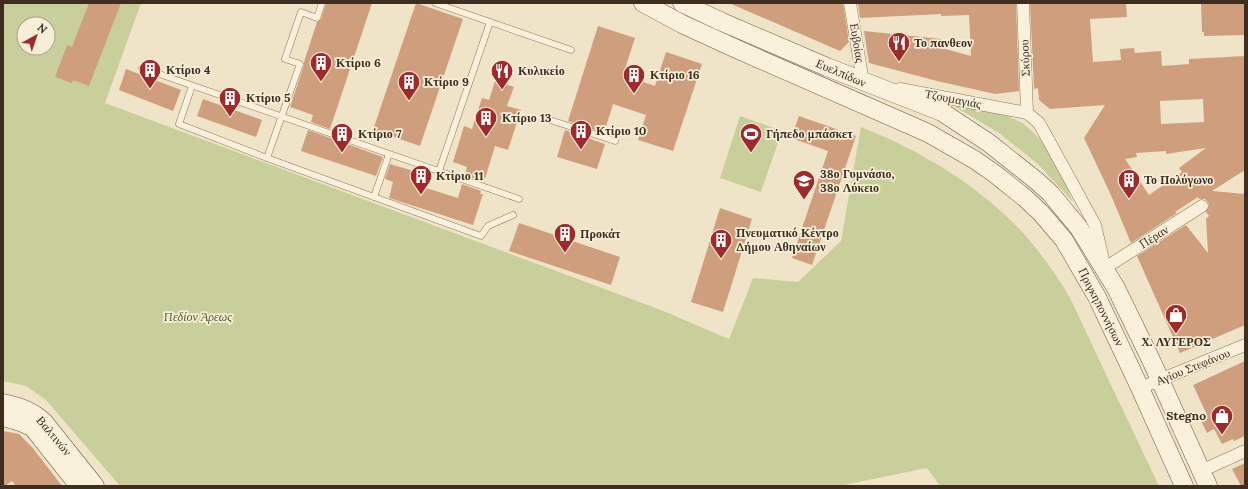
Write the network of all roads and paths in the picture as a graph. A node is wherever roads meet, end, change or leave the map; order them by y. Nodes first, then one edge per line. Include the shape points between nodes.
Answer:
1 (322, 3) edge
2 (435, 3) edge
3 (643, 3) edge
4 (850, 3) edge
5 (1023, 3) edge
6 (688, 4) edge
7 (490, 22) junction
8 (682, 24) junction
9 (571, 50) dead end
10 (142, 68) dead end
11 (863, 82) junction
12 (192, 86) junction
13 (1027, 114) junction
14 (282, 117) junction
15 (547, 119) dead end
16 (1039, 123) joint
17 (615, 141) dead end
18 (989, 142) joint
19 (389, 154) junction
20 (268, 158) junction
21 (975, 160) joint
22 (439, 171) junction
23 (374, 197) junction
24 (519, 199) dead end
25 (1202, 206) dead end
26 (513, 215) dead end
27 (1105, 268) junction
28 (1245, 345) edge
29 (1160, 380) junction
30 (1140, 388) junction
31 (3, 403) edge
32 (3, 417) edge
33 (1245, 451) edge
34 (1204, 478) edge
35 (78, 486) edge
36 (95, 486) edge
37 (1184, 486) edge

1 - 14 lane via 317,18 301,12 285,59 300,64
2 - 7 lane
3 - 8 main road, Ευελπίδων
4 - 11 street, Ευβοίας
5 - 13 street, Σκύρου
6 - 8 street, Ευελπίδων
6 - 11 main road, Ευελπίδων
7 - 9 lane
7 - 22 lane
8 - 21 main road, Ευελπίδων via 928,133
10 - 12 lane
11 - 13 street, Τζουμαγιάς
11 - 18 main road, Ευελπίδων via 942,112
12 - 14 lane
12 - 20 lane via 179,124
13 - 16 street, Τζουμαγιάς
14 - 19 lane
14 - 20 lane
15 - 17 lane
16 - 27 street, Πριγκηποννήσων via 1095,225
18 - 27 main road, Πριγκηποννήσων via 1051,194 1079,228
19 - 22 lane
19 - 23 lane
20 - 23 lane
21 - 30 main road, Πριγκηποννήσων via 1041,212 1064,240 1098,297
22 - 24 lane
23 - 26 lane via 481,236 488,226
25 - 27 street, Πέραν
27 - 29 main road, Πριγκηποννήσων via 1128,310
28 - 29 street, Αγίου Στεφάνου
29 - 30 street, Αγίου Στεφάνου
29 - 34 main road, Πριγκηποννήσων
30 - 37 main road, Πριγκηποννήσων
31 - 36 main road, Βαλτινών via 29,410 44,422
32 - 35 main road, Βαλτινών via 23,422 32,428
33 - 34 street

